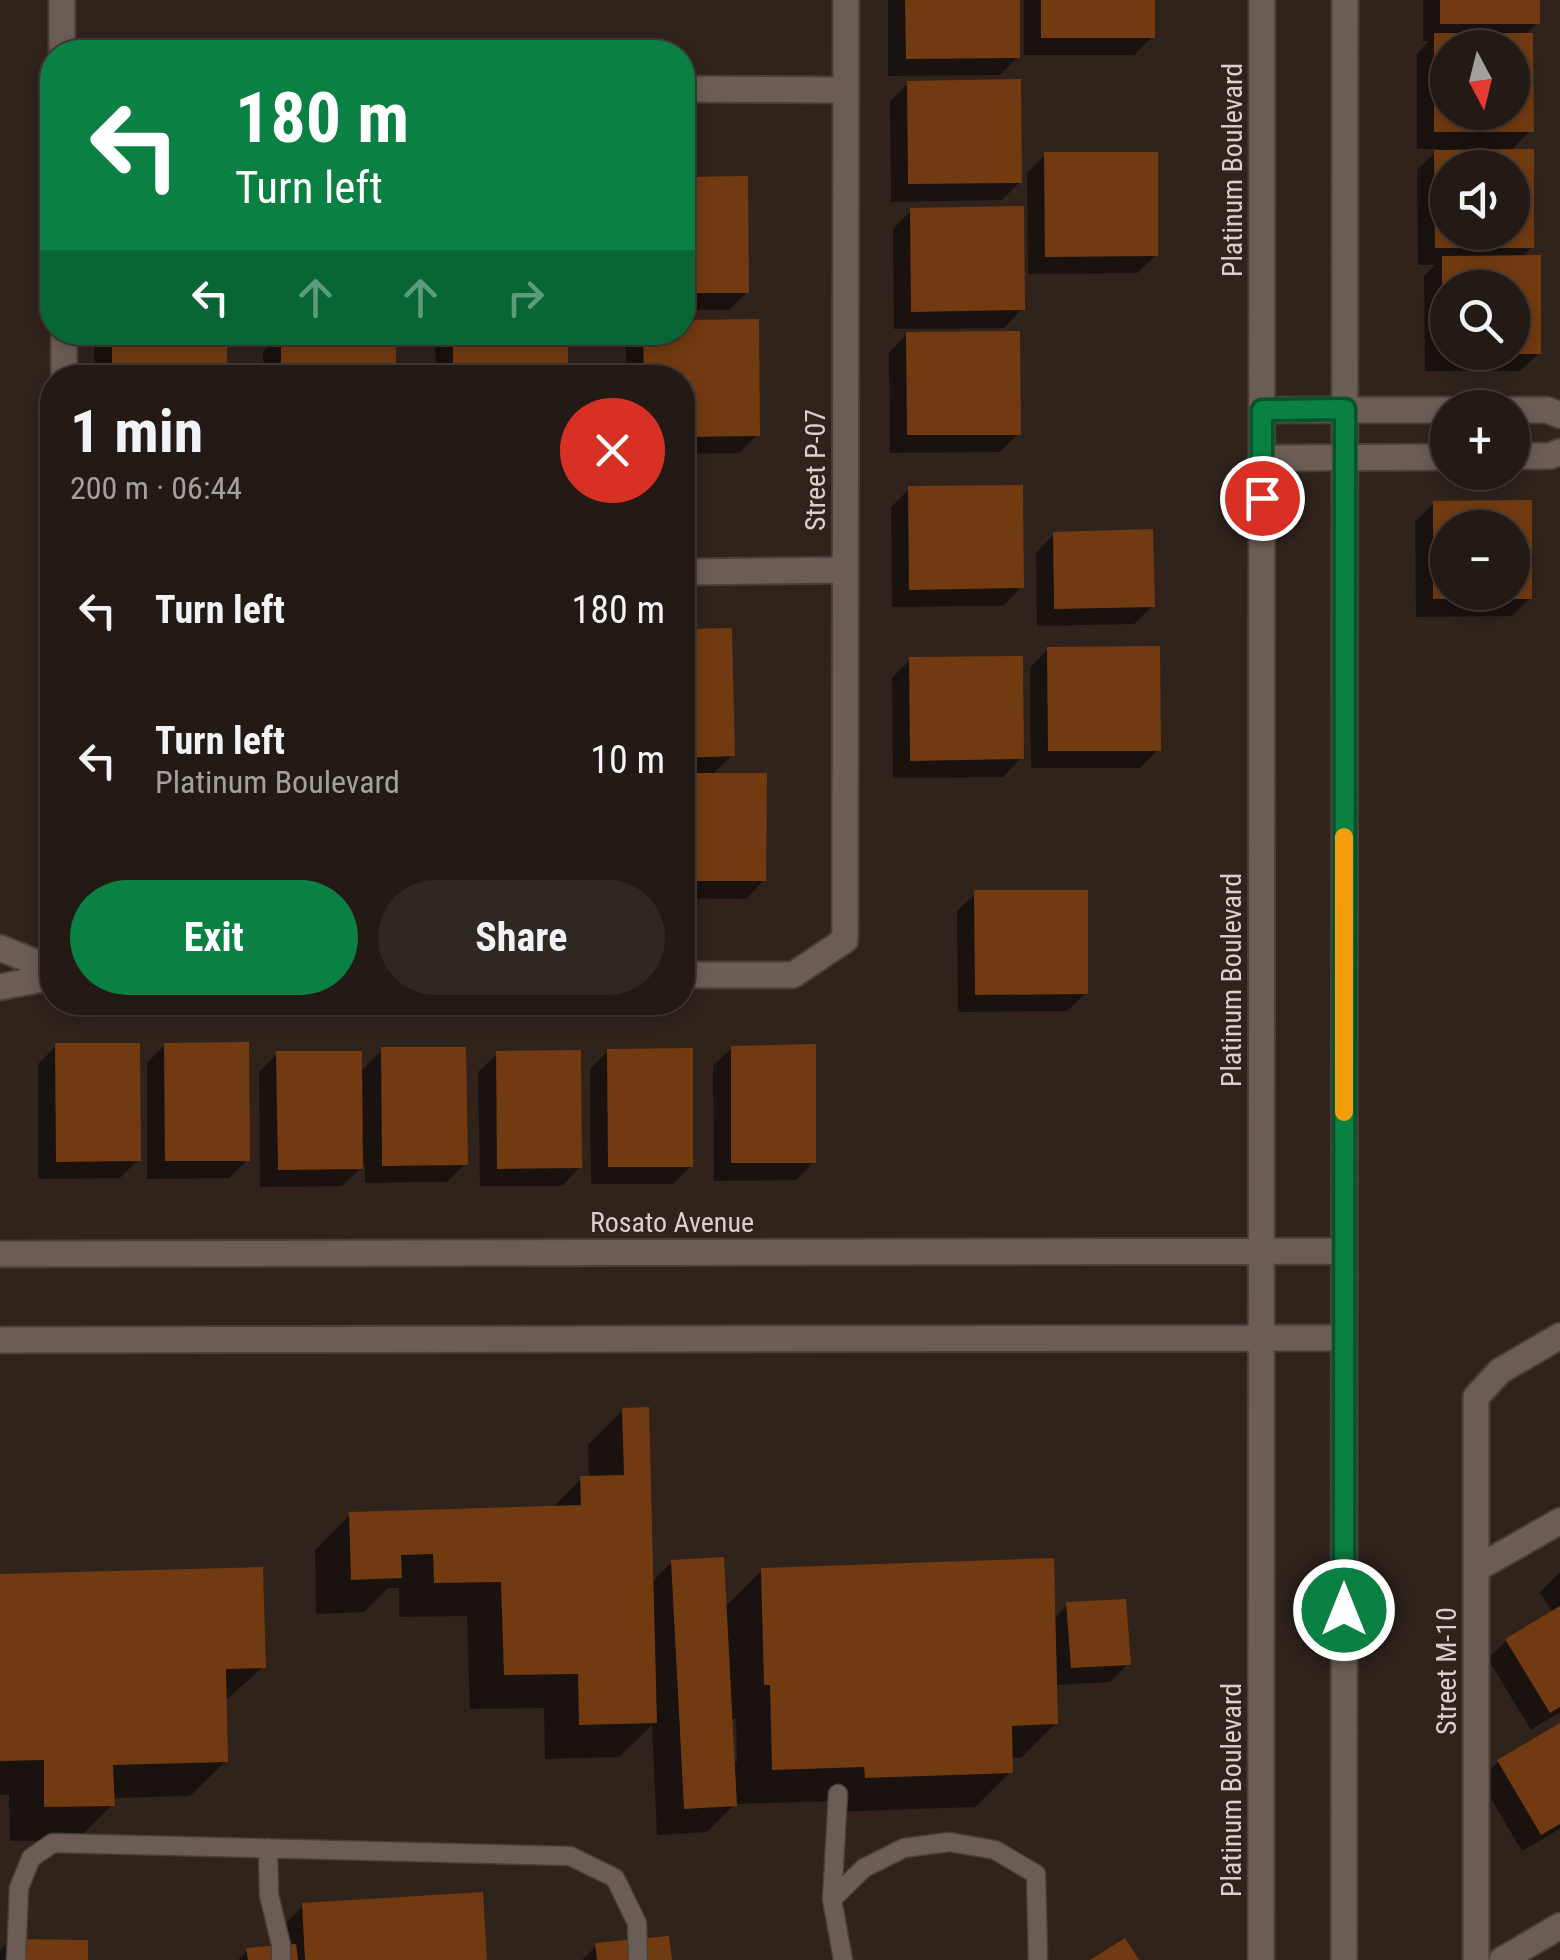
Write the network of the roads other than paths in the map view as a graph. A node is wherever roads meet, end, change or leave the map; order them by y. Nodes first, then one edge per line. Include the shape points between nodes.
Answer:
1 (62, 0) edge
2 (846, 0) edge
3 (1262, 0) edge
4 (1345, 0) edge
5 (62, 40) edge
6 (695, 89) edge
7 (846, 90) junction
8 (1345, 409) junction
9 (1262, 410) junction
10 (1430, 410) edge
11 (1530, 410) edge
12 (1560, 415) edge
13 (1560, 452) edge
14 (1530, 456) edge
15 (1430, 457) edge
16 (1262, 458) junction
17 (1345, 458) junction
18 (845, 570) junction
19 (695, 572) edge
20 (0, 948) edge
21 (40, 964) edge
22 (695, 975) edge
23 (40, 980) edge
24 (0, 988) edge
25 (1261, 1251) junction
26 (1344, 1251) junction
27 (0, 1254) edge
28 (1560, 1336) edge
29 (1344, 1338) junction
30 (1262, 1339) junction
31 (0, 1340) edge
32 (1560, 1520) edge
33 (1476, 1568) junction
34 (838, 1794) dead end
35 (268, 1848) junction
36 (832, 1898) junction
37 (1560, 1926) edge
38 (16, 1960) edge
39 (281, 1960) edge
40 (638, 1960) edge
41 (843, 1960) edge
42 (1038, 1960) edge
43 (1261, 1960) edge
44 (1344, 1960) edge
45 (1476, 1960) edge
46 (1502, 1960) edge

1 - 5 street
2 - 7 street, Street P-07
3 - 9 street, Platinum Boulevard
4 - 8 street
6 - 7 street
7 - 18 street, Street P-07
8 - 9 street
8 - 10 street
8 - 17 street
9 - 16 street, Platinum Boulevard
11 - 12 street
13 - 14 street
15 - 17 street
16 - 17 street
16 - 25 street, Platinum Boulevard
17 - 26 street
18 - 19 street
18 - 22 street, Street P-07 via 845,940 793,975
20 - 21 street
23 - 24 street
25 - 26 street, Rosato Avenue
25 - 27 street, Rosato Avenue
25 - 30 street, Platinum Boulevard
26 - 29 street
28 - 33 street, Street M-10 via 1500,1372 1476,1397
29 - 30 street
29 - 44 street
30 - 31 street
30 - 43 street, Platinum Boulevard
32 - 33 street
33 - 45 street, Street M-10
34 - 36 lane
35 - 38 lane via 53,1843 31,1858 19,1888
35 - 39 lane via 268,1894
35 - 40 lane via 570,1856 615,1878 637,1922
36 - 41 lane
36 - 42 lane via 864,1868 904,1848 949,1842 995,1850 1036,1874
37 - 46 street

